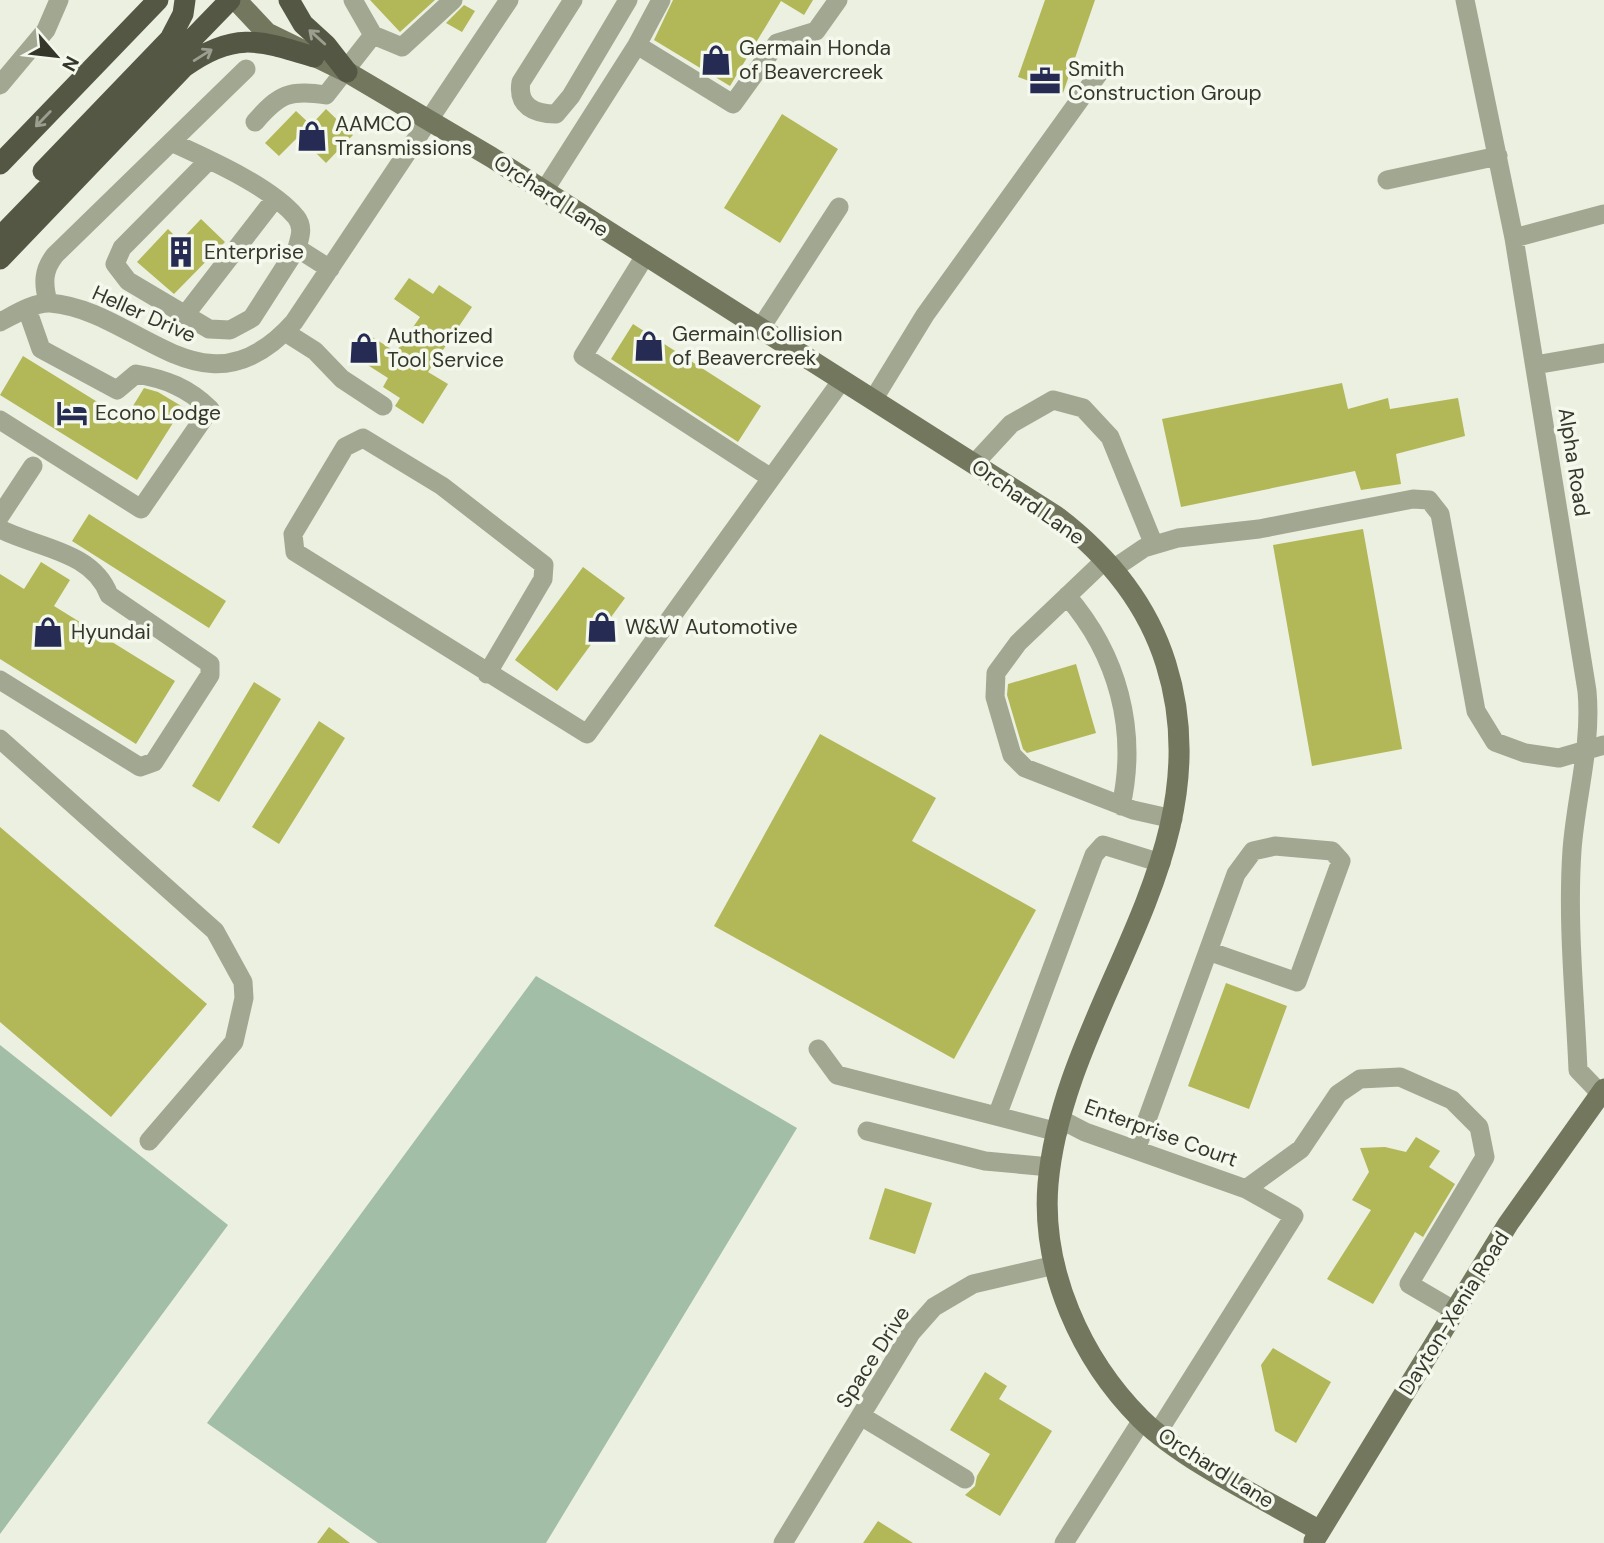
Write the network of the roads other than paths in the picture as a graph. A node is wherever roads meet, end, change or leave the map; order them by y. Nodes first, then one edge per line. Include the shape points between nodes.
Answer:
1 (59, 0) edge
2 (132, 0) edge
3 (158, 0) edge
4 (185, 0) edge
5 (230, 0) edge
6 (236, 0) edge
7 (289, 0) edge
8 (353, 0) edge
9 (453, 0) edge
10 (509, 0) edge
11 (573, 0) edge
12 (628, 0) edge
13 (661, 0) edge
14 (838, 0) edge
15 (1465, 0) edge
16 (124, 35) junction
17 (373, 35) junction
18 (637, 45) junction
19 (314, 57) junction
20 (8, 61) edge
21 (246, 69) dead end
22 (347, 72) junction
23 (1099, 73) dead end
24 (0, 85) edge
25 (255, 122) dead end
26 (430, 122) junction
27 (171, 142) junction
28 (1498, 156) junction
29 (209, 160) junction
30 (0, 164) edge
31 (1387, 180) dead end
32 (544, 191) junction
33 (274, 200) junction
34 (839, 207) dead end
35 (1604, 214) edge
36 (0, 215) edge
37 (0, 237) edge
38 (1514, 237) junction
39 (297, 248) junction
40 (645, 256) junction
41 (0, 259) edge
42 (330, 269) junction
43 (48, 302) junction
44 (27, 309) junction
45 (185, 315) junction
46 (0, 322) edge
47 (760, 329) junction
48 (285, 332) junction
49 (1604, 353) edge
50 (1535, 365) junction
51 (842, 380) junction
52 (873, 400) junction
53 (383, 406) dead end
54 (0, 420) edge
55 (974, 464) junction
56 (33, 466) dead end
57 (771, 478) junction
58 (0, 516) edge
59 (0, 529) edge
60 (1154, 545) junction
61 (1109, 564) junction
62 (1067, 596) junction
63 (487, 674) junction
64 (0, 680) edge
65 (0, 739) edge
66 (1596, 747) edge
67 (1121, 806) junction
68 (1173, 819) junction
69 (1161, 863) junction
70 (1208, 951) junction
71 (818, 1049) dead end
72 (1602, 1091) edge
73 (997, 1116) junction
74 (1059, 1125) junction
75 (867, 1131) dead end
76 (149, 1141) dead end
77 (1136, 1150) junction
78 (1051, 1167) junction
79 (1246, 1189) junction
80 (1055, 1265) junction
81 (1455, 1311) junction
82 (861, 1416) junction
83 (1150, 1426) junction
84 (965, 1479) dead end
85 (1316, 1537) edge
86 (783, 1543) edge
87 (1065, 1543) edge

1 - 20 street via 46,30
2 - 16 highway
3 - 16 highway
4 - 36 highway via 170,39
5 - 37 highway
6 - 19 main road, Orchard Lane via 267,33
22 -> 7 highway via 303,24
8 - 17 street
9 - 17 street via 402,47
10 - 26 street, Heller Drive
11 - 12 street via 521,82 518,95 522,102 541,114 556,114 571,96
13 - 18 street
14 - 18 street via 816,31 777,43 733,104
15 - 28 street, Alpha Road
16 -> 30 highway
17 - 22 street
18 - 32 street
19 - 22 main road, Orchard Lane
41 -> 19 highway via 184,67 204,53 235,41 265,42
20 - 24 street
21 - 27 street
22 - 25 street via 327,95 298,90 272,102
22 - 26 main road, Orchard Lane
23 - 52 street via 925,316
26 - 32 main road, Orchard Lane
26 - 42 street, Heller Drive
27 - 29 street
27 - 43 street via 55,254 44,279
28 - 31 street
28 - 38 street, Alpha Road
29 - 33 street
29 - 45 street via 122,248 115,264 128,281
32 - 40 main road, Orchard Lane
33 - 39 street via 297,218 302,231
33 - 45 street
34 - 47 street
35 - 38 street
38 - 50 street, Alpha Road
39 - 42 street
39 - 45 street via 252,318 230,330 209,329
40 - 47 main road, Orchard Lane
40 - 57 street via 583,356
42 - 48 street, Heller Drive
43 - 44 street
43 - 48 street, Heller Drive via 82,311 165,352 199,362 251,355
44 - 46 street
44 - 54 street via 41,349 117,390 136,374 162,378 192,391 210,409 141,509
47 - 51 main road, Orchard Lane
48 - 53 street
49 - 50 street
50 - 66 street, Alpha Road
51 - 52 main road, Orchard Lane
51 - 57 street
52 - 55 main road, Orchard Lane
55 - 60 street via 1012,424 1053,400 1083,408 1110,437
55 - 61 main road, Orchard Lane via 1056,516
56 - 58 street
57 - 63 street via 587,734
59 - 64 street via 70,556 103,578 109,596 210,664 210,675 154,762 140,767
60 - 61 street
60 - 66 street via 1413,499 1429,500 1440,514 1476,711 1496,742 1525,753 1559,758
61 - 62 street
61 - 68 main road, Orchard Lane via 1154,633 1175,697 1181,763
62 - 67 street via 1104,651 1122,694 1128,738
62 - 67 street via 1018,643 996,673 995,696 1012,755 1024,768
63 - 63 street via 295,552 293,534 345,447 363,438 442,486 544,565 543,579
65 - 76 street via 215,931 243,982 234,1042
66 - 72 street, Alpha Road via 1572,851 1571,924 1578,1070
67 - 68 street
68 - 69 main road, Orchard Lane
69 - 73 street via 1103,845 1094,855
69 - 74 main road, Orchard Lane via 1077,1069
70 - 70 street via 1236,874 1253,851 1275,846 1332,851 1340,861 1297,982
70 - 77 street
71 - 73 street, Enterprise Court via 837,1075
72 - 81 main road, Dayton-Xenia Road via 1508,1224
73 - 74 street, Enterprise Court
74 - 77 street, Enterprise Court
74 - 78 main road, Orchard Lane
75 - 78 street via 985,1161
77 - 79 street, Enterprise Court
78 - 80 main road, Orchard Lane via 1048,1219
79 - 81 street via 1301,1149 1338,1094 1360,1079 1400,1077 1452,1100 1479,1127 1485,1157 1409,1284
79 - 83 street, Enterprise Court via 1294,1216
80 - 82 street, Space Drive via 973,1284 934,1307 911,1333
80 - 83 main road, Orchard Lane via 1066,1302 1094,1361
81 - 85 main road, Dayton-Xenia Road
82 - 84 street
82 - 86 street, Space Drive
83 - 85 main road, Orchard Lane
83 - 87 street

